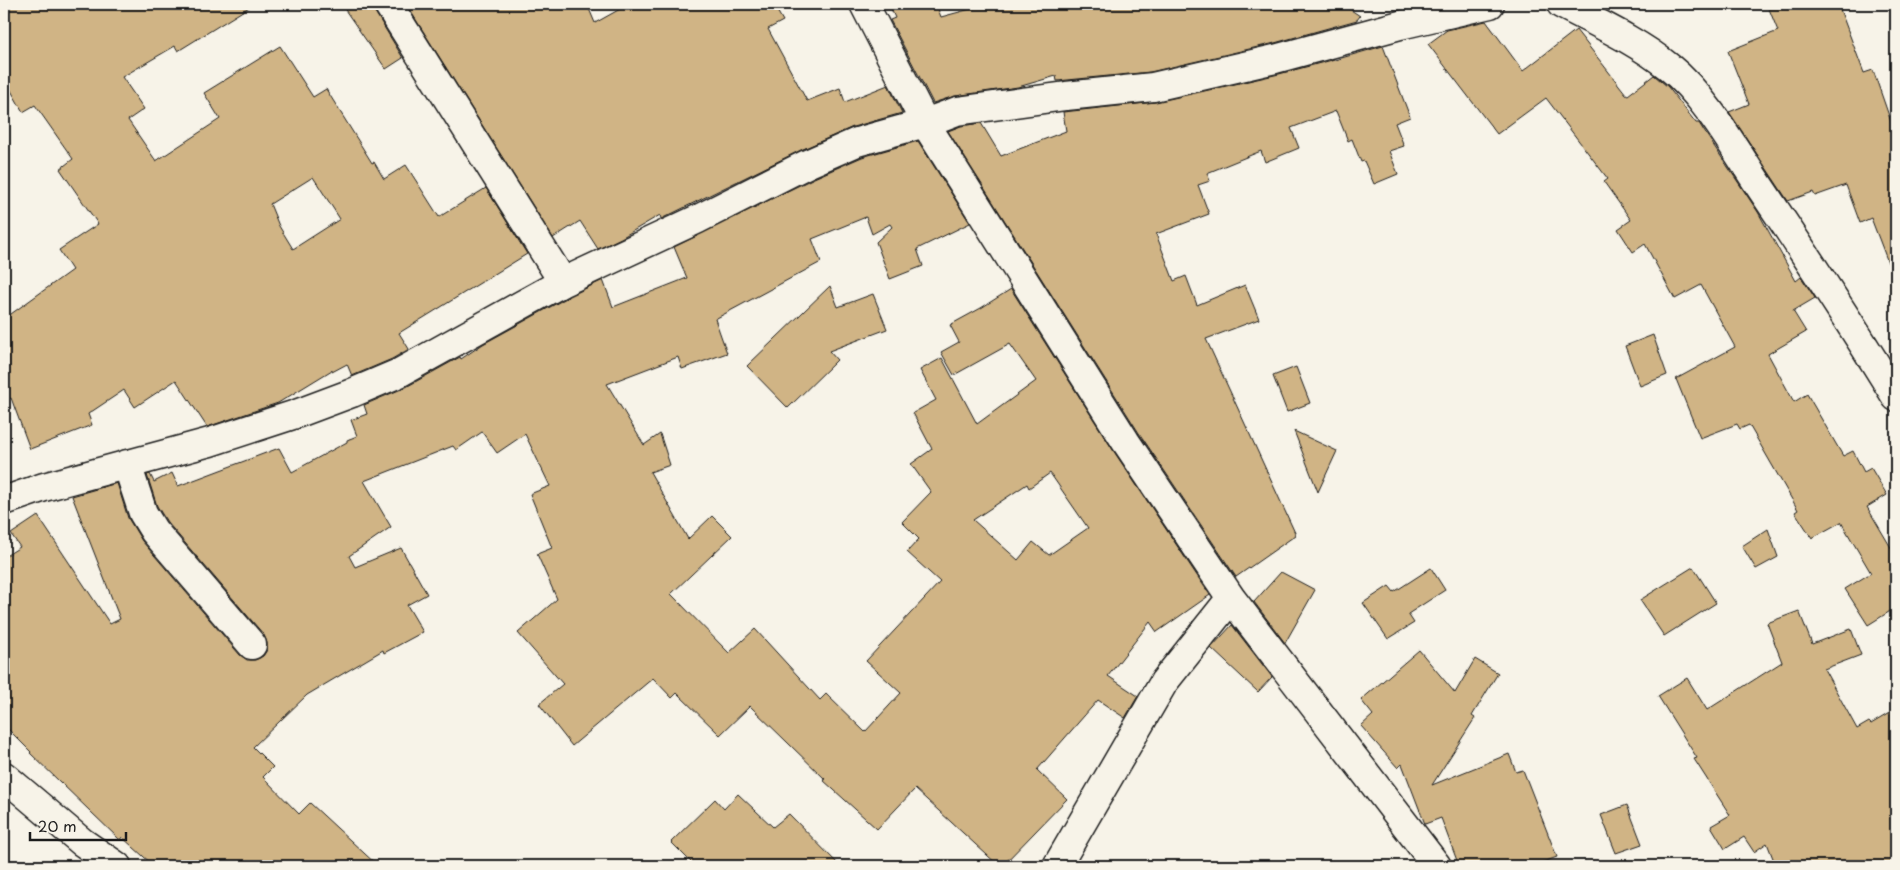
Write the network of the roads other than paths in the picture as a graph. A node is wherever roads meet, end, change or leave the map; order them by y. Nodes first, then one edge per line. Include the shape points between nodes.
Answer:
1 (388, 4) edge
2 (864, 4) edge
3 (1490, 4) edge
4 (1561, 4) edge
5 (925, 123) junction
6 (563, 282) junction
7 (1896, 397) edge
8 (127, 464) junction
9 (4, 501) edge
10 (1231, 598) junction
11 (252, 645) dead end
12 (4, 776) edge
13 (118, 866) edge
14 (1057, 866) edge
15 (1437, 866) edge

1 - 6 street
2 - 5 street
3 - 5 street via 1153,87 957,112
4 - 7 street via 1613,31 1669,67 1693,91 1839,305
5 - 6 street via 856,142
5 - 10 street via 1126,442
6 - 8 street via 398,373 352,393 210,442
8 - 9 street
8 - 11 street via 143,513 154,531
10 - 14 street via 1164,682
10 - 15 street
12 - 13 street via 82,842

